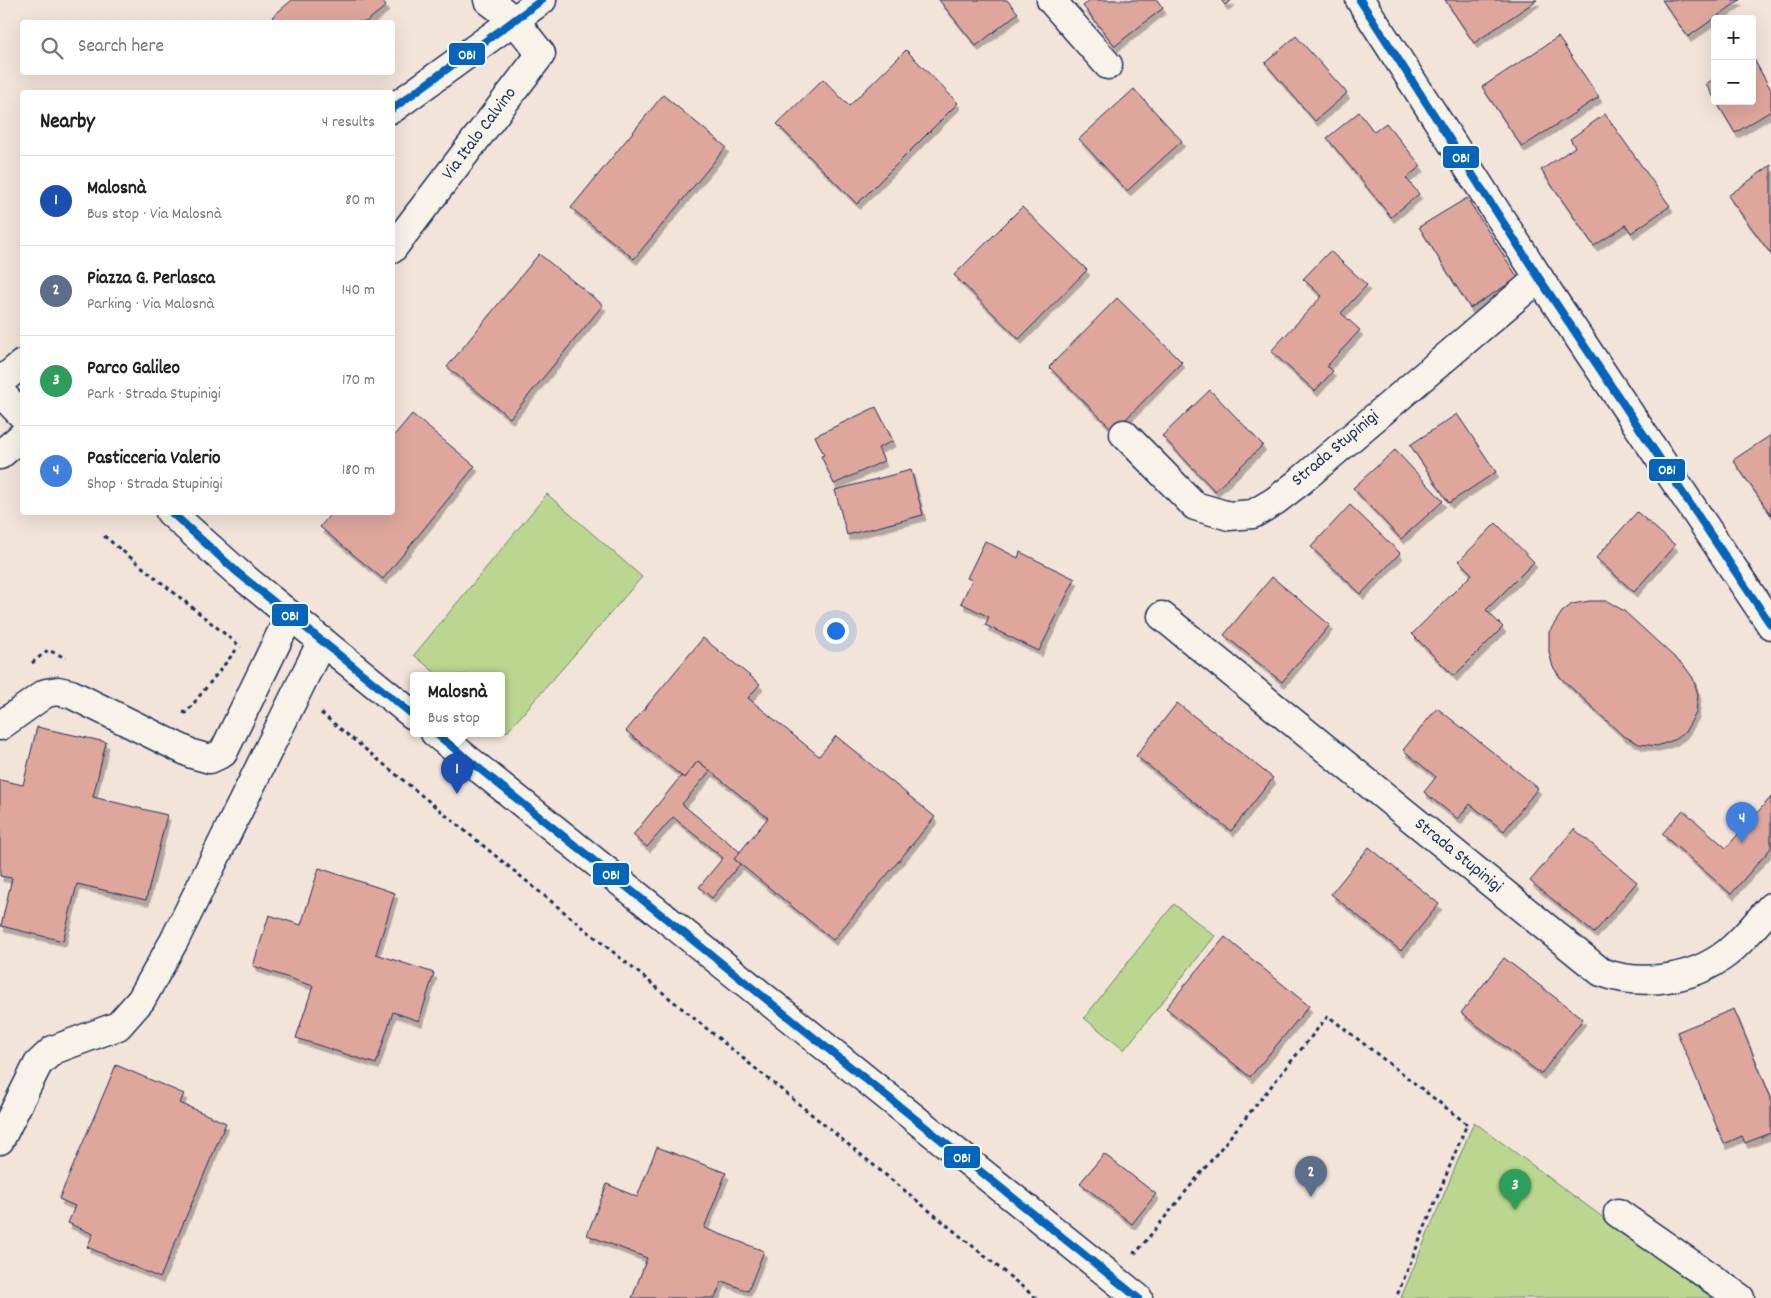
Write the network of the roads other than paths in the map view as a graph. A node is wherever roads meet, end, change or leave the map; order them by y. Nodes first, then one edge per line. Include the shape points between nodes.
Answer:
1 (488, 0) edge
2 (542, 0) edge
3 (1050, 0) edge
4 (1360, 0) edge
5 (514, 20) junction
6 (1108, 65) dead end
7 (395, 107) edge
8 (395, 245) edge
9 (1539, 278) junction
10 (20, 366) edge
11 (0, 382) edge
12 (0, 392) edge
13 (20, 413) edge
14 (1124, 434) dead end
15 (20, 438) edge
16 (0, 455) edge
17 (173, 515) edge
18 (290, 615) junction
19 (1162, 616) dead end
20 (1771, 624) edge
21 (322, 641) junction
22 (410, 713) edge
23 (0, 726) edge
24 (440, 737) edge
25 (1771, 906) edge
26 (0, 1140) edge
27 (1618, 1212) dead end
28 (1138, 1298) edge
29 (1740, 1298) edge

1 - 5 street
2 - 5 street
3 - 6 street
4 - 9 street
5 - 7 street
5 - 8 street, Via Italo Calvino via 541,54
9 - 14 street, Strada Stupinigi via 1297,484 1253,514 1229,516 1195,506
9 - 20 street
10 - 11 street
12 - 13 street
15 - 16 street
17 - 18 street
18 - 21 street
18 - 23 street via 223,753 210,759 192,754 71,694 58,691 46,693
19 - 25 street, Strada Stupinigi via 1601,972 1618,979 1670,979 1697,969 1734,947
21 - 22 street
21 - 26 street via 174,941 140,1000 118,1026 53,1050 38,1064
24 - 28 street
27 - 29 street

